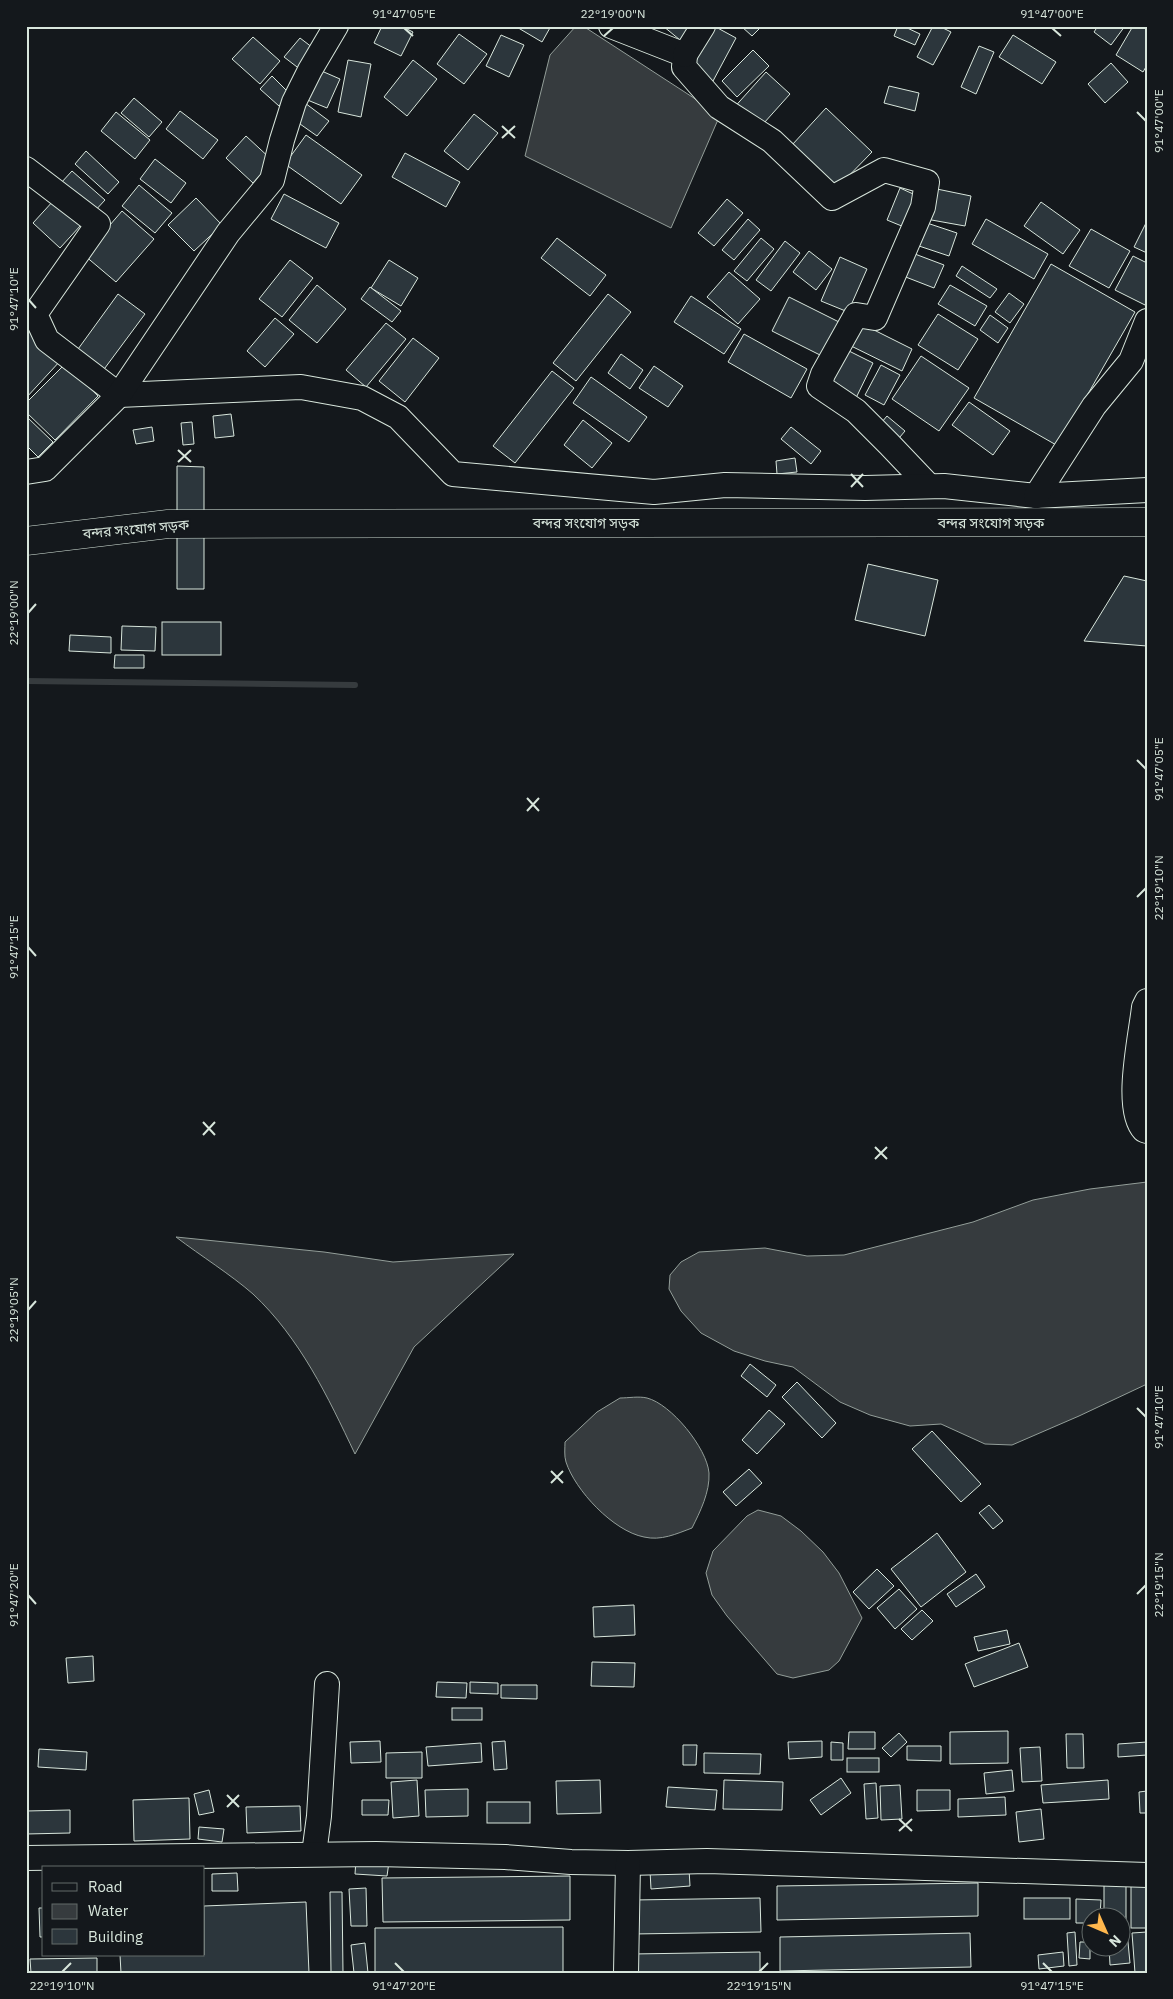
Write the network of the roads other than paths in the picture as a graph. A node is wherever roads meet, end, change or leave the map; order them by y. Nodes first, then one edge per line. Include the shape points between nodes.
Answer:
1 (336, 26) edge
2 (611, 26) edge
3 (703, 26) edge
4 (685, 55) junction
5 (26, 169) edge
6 (1147, 320) edge
7 (119, 395) junction
8 (26, 472) edge
9 (929, 486) junction
10 (1147, 490) edge
11 (1036, 496) junction
12 (1147, 522) edge
13 (26, 541) edge
14 (1147, 1001) edge
15 (1147, 1131) edge
16 (327, 1684) dead end
17 (314, 1854) junction
18 (26, 1858) edge
19 (628, 1863) junction
20 (1147, 1874) edge
21 (626, 1973) edge

1 - 7 street via 294,102 272,180 228,233
2 - 4 street
3 - 4 street
4 - 9 street via 684,67 719,107 772,141 832,198 884,170 927,182 923,206 875,318 856,315 819,386 856,411
5 - 7 street via 98,224 36,314 47,340
6 - 11 street via 1131,361 1094,406
7 - 8 street via 45,469
7 - 9 street via 301,387 362,398 398,416 453,474 654,492 725,485
9 - 11 street
10 - 11 street
12 - 13 highway, বন্দর সংযোগ সড়ক via 168,524
14 - 15 street via 1134,1090 1138,1124
16 - 17 street
17 - 18 street
17 - 19 street via 505,1856
19 - 20 street via 708,1861
19 - 21 street

